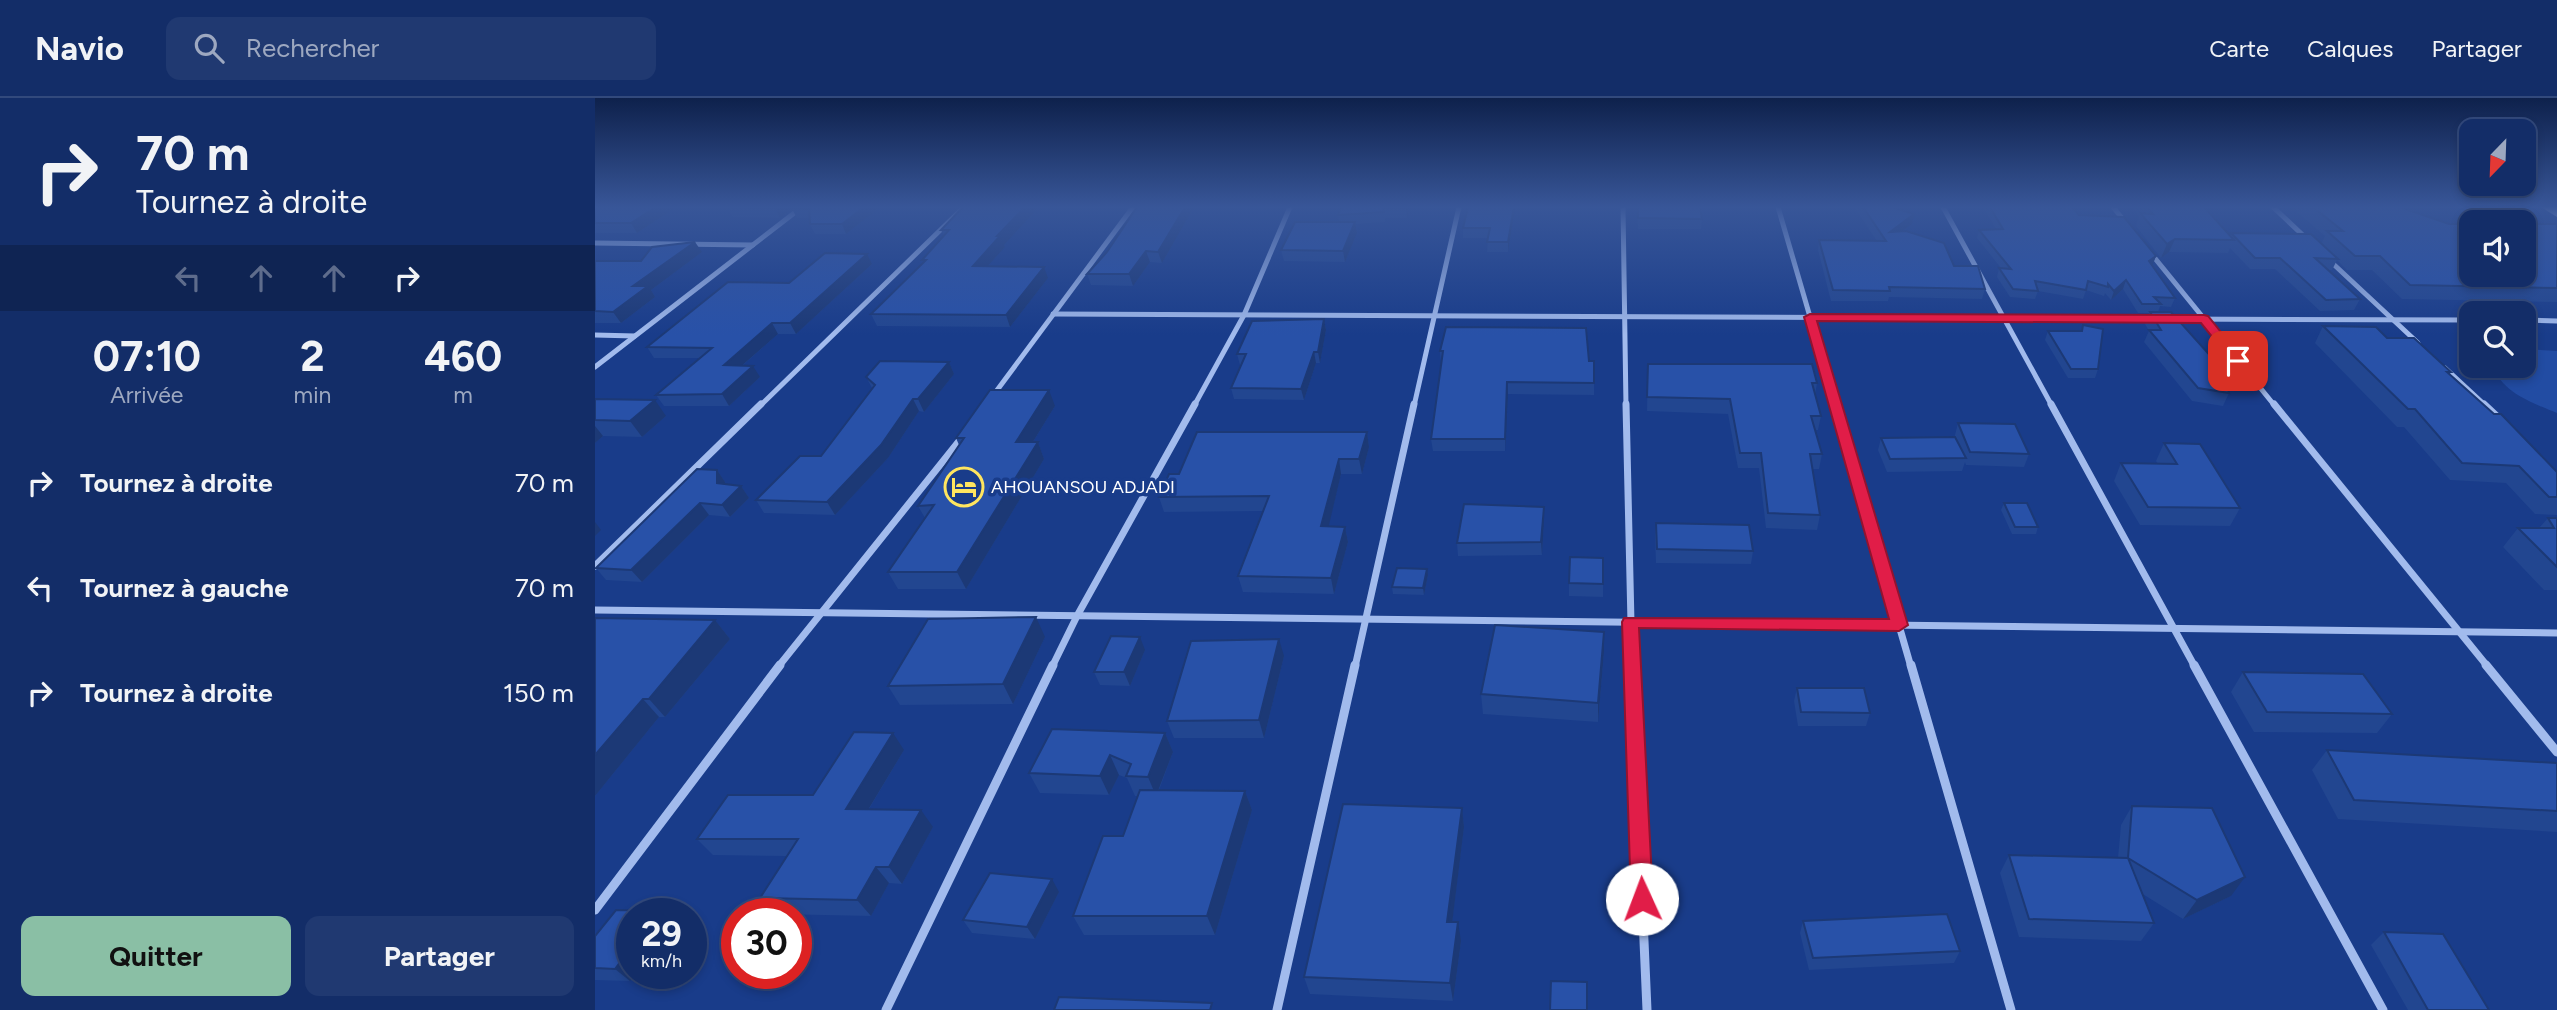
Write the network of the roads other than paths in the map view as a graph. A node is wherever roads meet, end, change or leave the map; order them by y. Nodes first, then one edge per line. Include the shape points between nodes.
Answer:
1 (748, 250) edge
2 (920, 250) edge
3 (1101, 250) edge
4 (1272, 250) edge
5 (1449, 250) edge
6 (1623, 250) edge
7 (1790, 250) edge
8 (1966, 250) edge
9 (2147, 250) edge
10 (2319, 251) edge
11 (1053, 314) junction
12 (1244, 315) junction
13 (1434, 316) junction
14 (1623, 317) junction
15 (1810, 317) junction
16 (2004, 318) junction
17 (2204, 319) junction
18 (2393, 320) junction
19 (2459, 320) edge
20 (2536, 320) edge
21 (2557, 321) edge
22 (595, 335) edge
23 (635, 336) junction
24 (2422, 347) edge
25 (2441, 365) edge
26 (595, 367) edge
27 (988, 402) edge
28 (972, 424) edge
29 (2509, 428) edge
30 (595, 566) edge
31 (595, 610) edge
32 (820, 613) junction
33 (1077, 615) junction
34 (1366, 619) junction
35 (1630, 622) junction
36 (1899, 625) junction
37 (2174, 628) junction
38 (2459, 632) junction
39 (2557, 633) edge
40 (2557, 752) edge
41 (595, 910) edge
42 (886, 1010) edge
43 (1277, 1010) edge
44 (1647, 1010) edge
45 (2011, 1010) edge
46 (2383, 1010) edge

1 - 23 street
2 - 30 street
3 - 11 street
4 - 12 street
5 - 13 street
6 - 14 street
7 - 15 street
8 - 16 street
9 - 17 street
10 - 18 street
11 - 12 street
11 - 27 street
12 - 13 street
12 - 33 street
13 - 14 street
13 - 34 street
14 - 15 street
14 - 35 street
15 - 16 street
15 - 36 street
16 - 17 street
16 - 37 street
17 - 18 street
17 - 38 street
18 - 19 street
18 - 24 street
20 - 21 street
22 - 23 street
23 - 26 street
25 - 29 street
28 - 32 street
31 - 32 street
32 - 33 street
32 - 41 street
33 - 34 street
33 - 42 street
34 - 35 street
34 - 43 street
35 - 36 street
35 - 44 street
36 - 37 street
36 - 45 street
37 - 38 street
37 - 46 street
38 - 39 street
38 - 40 street

